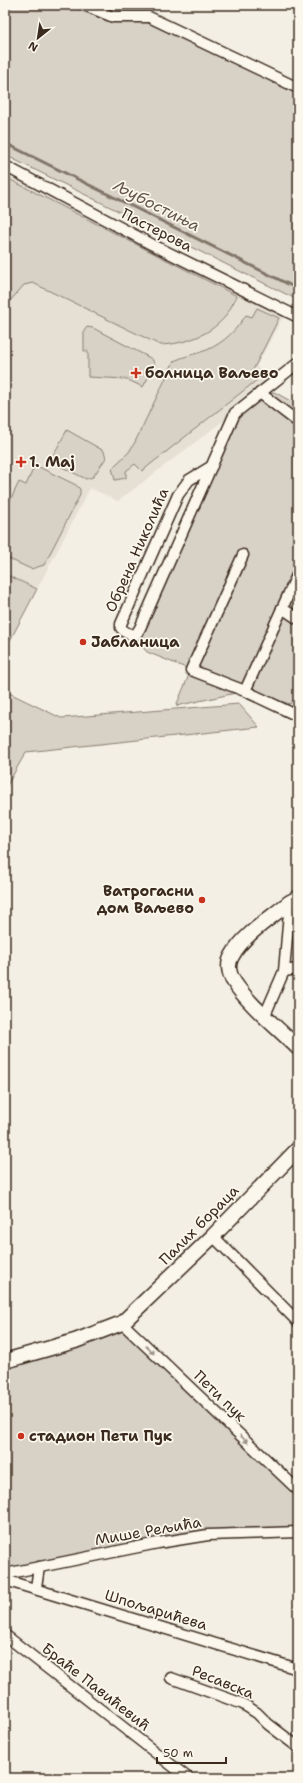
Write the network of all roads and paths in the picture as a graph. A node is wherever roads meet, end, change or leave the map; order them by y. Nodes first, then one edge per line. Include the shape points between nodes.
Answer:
1 (84, 5) edge
2 (298, 88) edge
3 (5, 166) edge
4 (298, 316) edge
5 (298, 363) edge
6 (260, 393) junction
7 (298, 422) edge
8 (212, 466) junction
9 (243, 555) dead end
10 (298, 573) edge
11 (282, 608) junction
12 (298, 619) edge
13 (245, 691) junction
14 (298, 716) edge
15 (294, 900) edge
16 (298, 969) edge
17 (284, 971) junction
18 (265, 1015) junction
19 (298, 1048) edge
20 (297, 1151) edge
21 (213, 1236) junction
22 (298, 1322) edge
23 (122, 1323) junction
24 (5, 1360) edge
25 (298, 1490) edge
26 (298, 1532) edge
27 (39, 1567) junction
28 (5, 1574) edge
29 (5, 1580) edge
30 (36, 1588) junction
31 (5, 1635) edge
32 (298, 1669) edge
33 (171, 1678) dead end
34 (298, 1747) edge
35 (188, 1778) edge

1 - 2 street via 113,17 149,17
3 - 4 street, Пастерова via 150,244
5 - 6 street, Обрена Николића
6 - 7 street
6 - 8 street, Обрена Николића via 235,413
8 - 8 street, Обрена Николића via 138,633 135,636 125,632 121,624 178,495 189,480
9 - 13 street via 191,670
10 - 11 street
11 - 12 street
11 - 13 street
13 - 14 street
15 - 17 street
15 - 18 street via 248,937 232,956 229,968 234,982
16 - 17 street
17 - 18 street
18 - 19 street
20 - 21 street, Палих бораца
21 - 22 street
21 - 23 street, Палих бораца
23 - 24 street via 75,1341
23 -> 25 street, Пети пук
26 - 27 street, Мише Рељића via 208,1535
27 - 28 street, Мише Рељића
27 - 30 street
29 - 30 street, Шпољарићева
30 - 32 street, Шпољарићева
31 - 35 street, Браће Павићевић
33 - 34 street, Ресавска via 243,1704

